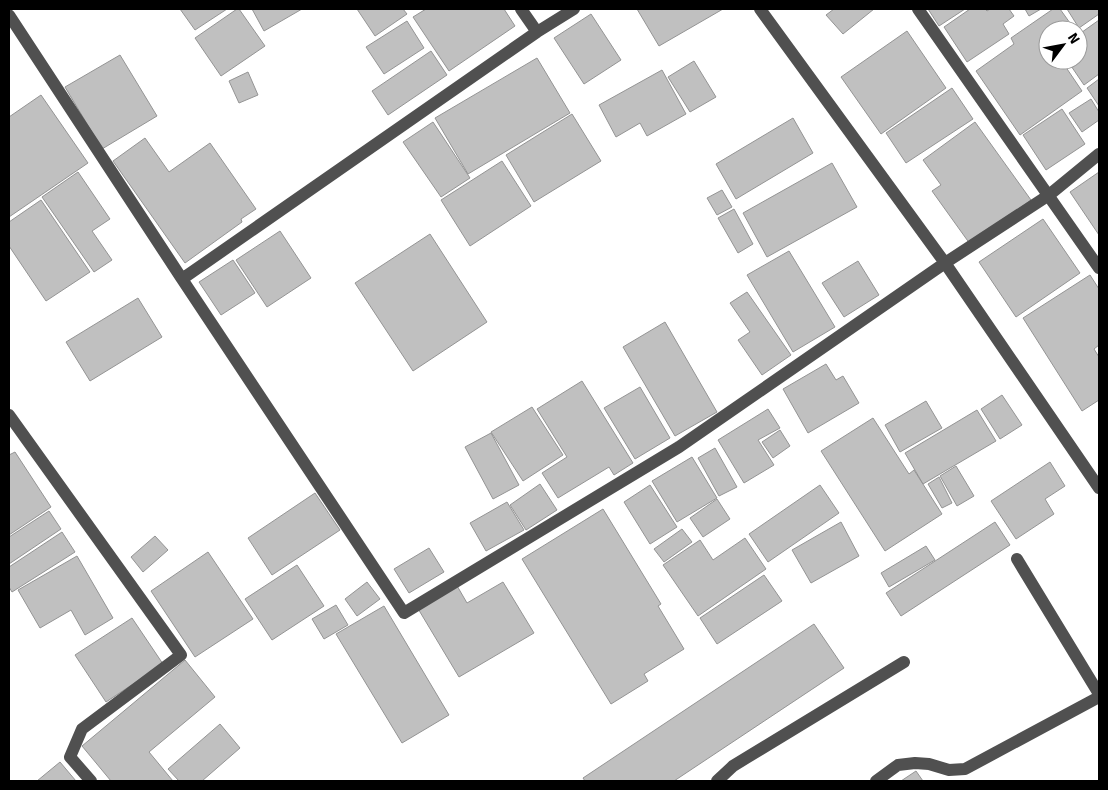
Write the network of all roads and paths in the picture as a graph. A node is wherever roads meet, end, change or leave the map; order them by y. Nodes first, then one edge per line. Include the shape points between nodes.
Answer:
1 (521, 9) edge
2 (574, 9) edge
3 (760, 9) edge
4 (918, 9) edge
5 (9, 16) edge
6 (537, 32) junction
7 (1099, 154) edge
8 (1049, 195) junction
9 (945, 263) junction
10 (1099, 268) edge
11 (182, 279) junction
12 (9, 415) edge
13 (1099, 488) edge
14 (1017, 560) dead end
15 (904, 662) dead end
16 (1099, 695) edge
17 (91, 781) edge
18 (717, 781) edge
19 (876, 781) edge

1 - 6 street
2 - 6 street
3 - 9 street
4 - 8 street
5 - 11 street
6 - 11 street
7 - 8 street
8 - 9 street
8 - 10 street
9 - 11 street via 680,447 404,613
9 - 13 street
12 - 17 street via 181,655 82,729 70,757
14 - 16 street
15 - 18 street via 733,766
16 - 19 street via 965,769 949,770 915,763 898,765

